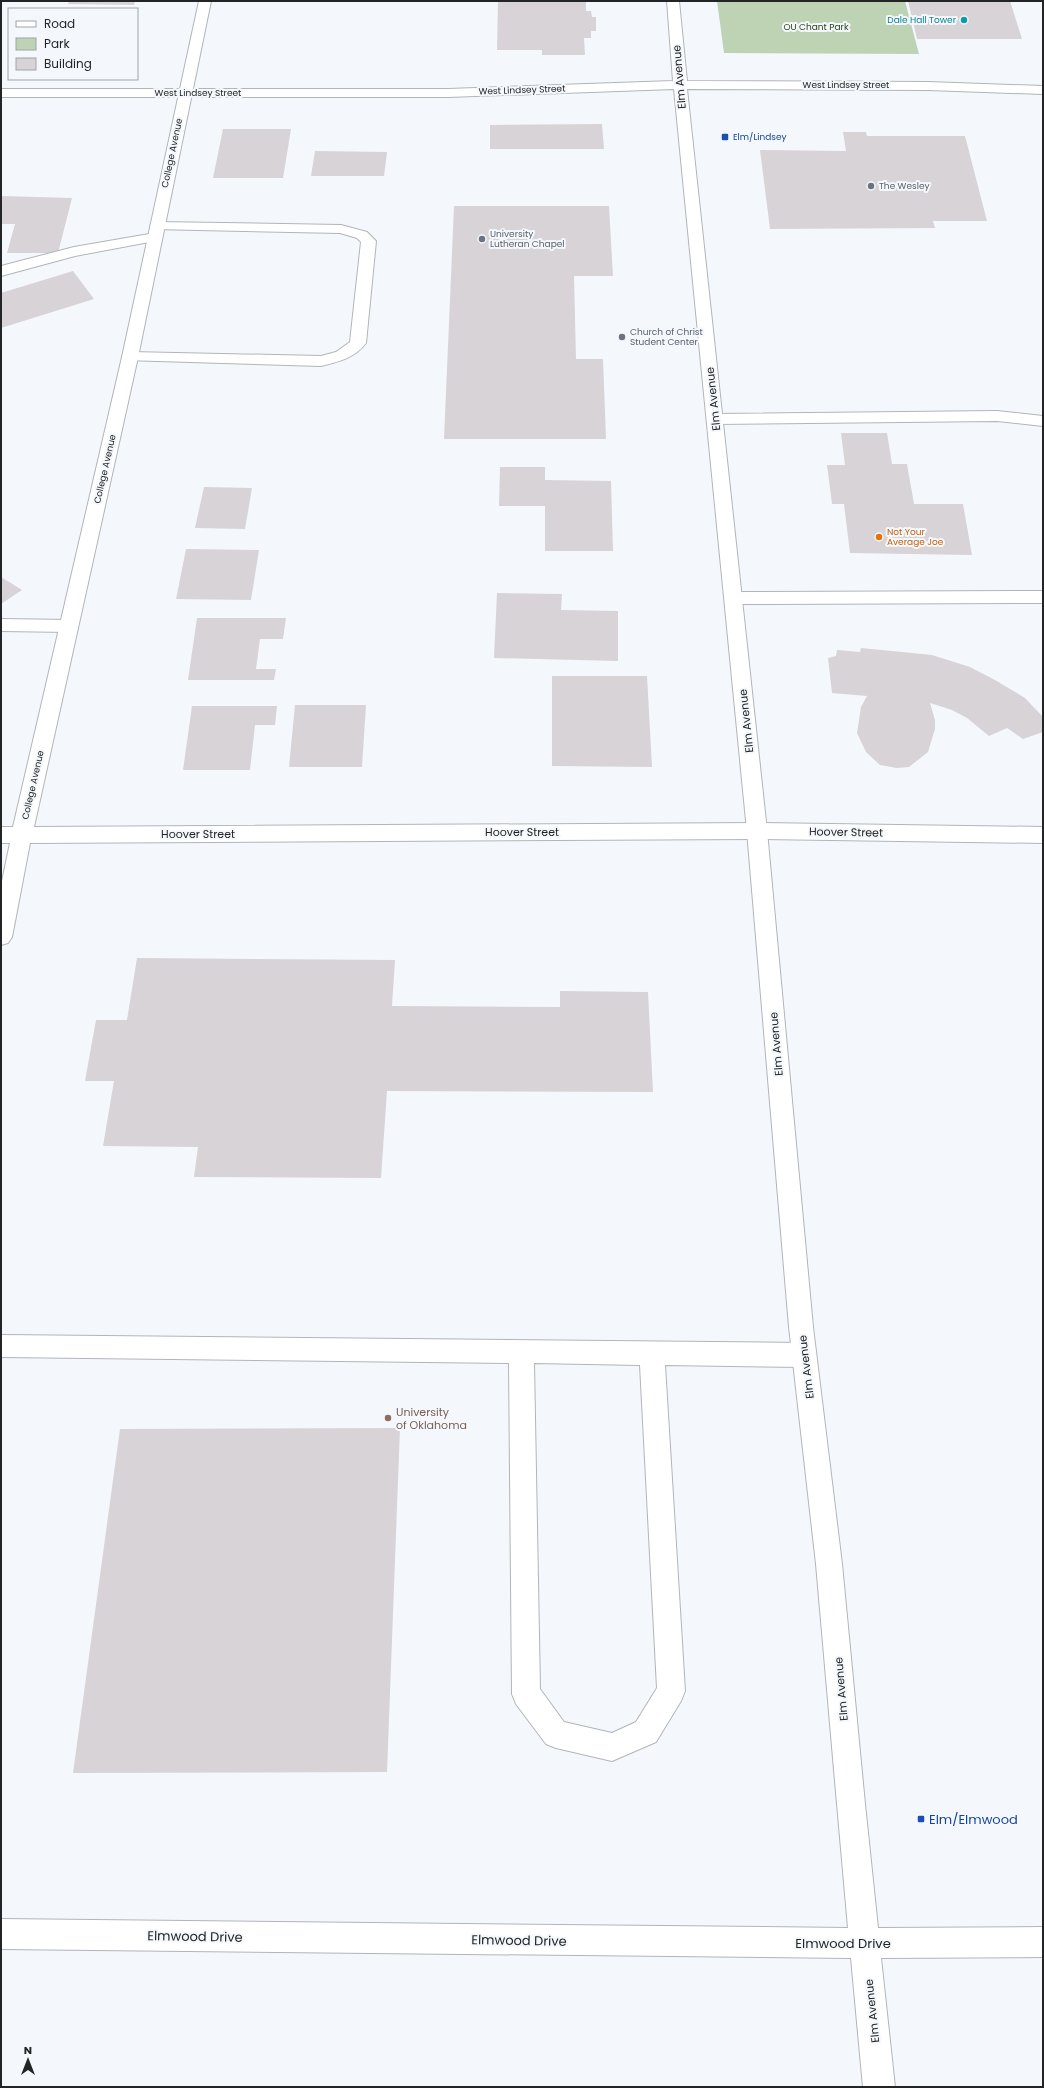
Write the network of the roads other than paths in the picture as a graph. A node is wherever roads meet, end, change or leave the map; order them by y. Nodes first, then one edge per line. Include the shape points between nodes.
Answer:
1 (205, 1) edge
2 (673, 1) edge
3 (680, 85) junction
4 (1043, 90) edge
5 (1, 93) edge
6 (185, 93) junction
7 (156, 231) junction
8 (1, 271) edge
9 (130, 357) junction
10 (715, 419) junction
11 (1043, 421) edge
12 (1043, 597) edge
13 (734, 598) junction
14 (1, 625) edge
15 (69, 626) junction
16 (757, 831) junction
17 (1, 834) edge
18 (22, 834) junction
19 (1043, 835) edge
20 (1, 937) edge
21 (1, 1346) edge
22 (521, 1352) junction
23 (652, 1353) junction
24 (804, 1354) junction
25 (1, 1934) edge
26 (1040, 1942) edge
27 (865, 1943) junction
28 (879, 2087) edge

1 - 6 street, College Avenue
2 - 3 street, Elm Avenue
3 - 4 street, West Lindsey Street via 928,86
3 - 6 street, West Lindsey Street via 448,93
3 - 10 street, Elm Avenue
5 - 6 street, West Lindsey Street
6 - 7 street, College Avenue
7 - 8 street
7 - 9 street, College Avenue
7 - 9 street via 341,229 362,235 369,241 358,343 349,352 334,359 321,361
9 - 15 street, College Avenue
10 - 11 street via 997,416
10 - 13 street, Elm Avenue
12 - 13 street
13 - 16 street, Elm Avenue
14 - 15 street
15 - 18 street, College Avenue
16 - 18 street, Hoover Street
16 - 19 street, Hoover Street
16 - 24 street, Elm Avenue
17 - 18 street, Hoover Street
18 - 20 street, College Avenue
21 - 22 street
22 - 23 street
22 - 23 street via 526,1694 556,1734 612,1747 646,1732 671,1691
23 - 24 street
24 - 27 street, Elm Avenue via 829,1564
25 - 27 street, Elmwood Drive
26 - 27 street, Elmwood Drive
27 - 28 street, Elm Avenue

